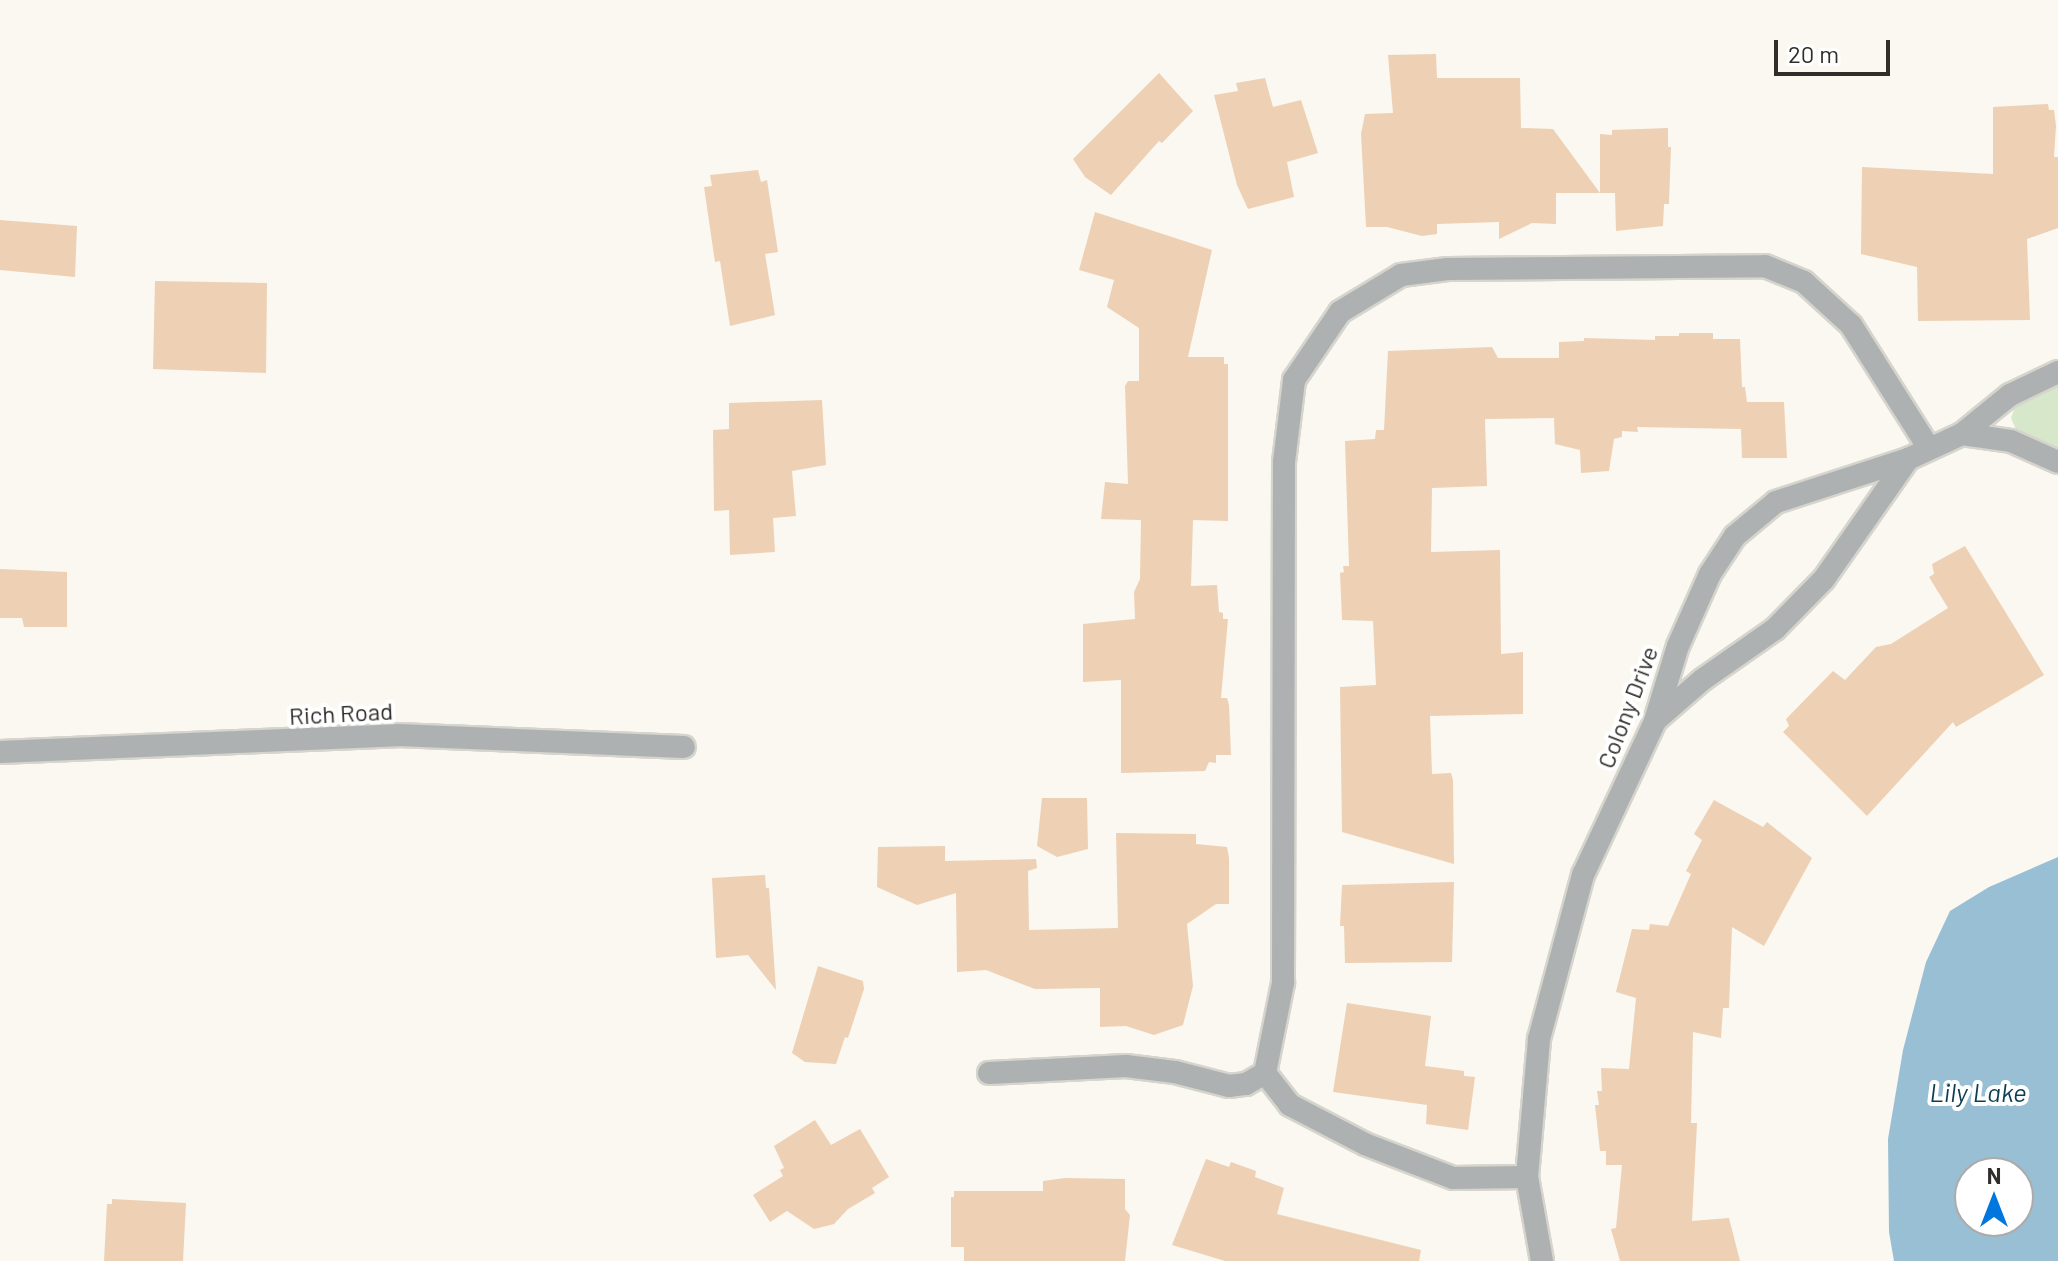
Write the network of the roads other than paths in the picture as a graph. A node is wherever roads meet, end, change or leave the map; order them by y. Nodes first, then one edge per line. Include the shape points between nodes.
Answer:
1 (2058, 372) edge
2 (1962, 434) junction
3 (1918, 453) junction
4 (2058, 462) edge
5 (1655, 721) junction
6 (684, 747) dead end
7 (0, 752) edge
8 (989, 1073) dead end
9 (1265, 1073) junction
10 (1527, 1177) junction
11 (1542, 1261) edge

1 - 2 street, Colony Drive via 2010,395
2 - 3 street, Colony Drive
2 - 4 street via 2011,441
3 - 5 street via 1824,579 1785,619
3 - 5 street, Colony Drive via 1776,502 1735,536 1710,574 1678,646
3 - 9 street via 1851,325 1804,282 1765,266 1448,269 1401,275 1334,306 1294,380 1284,462 1283,983
5 - 10 street, Colony Drive via 1583,875 1539,1039
6 - 7 street, Rich Road via 398,735
8 - 9 street via 1126,1066 1229,1086
9 - 10 street via 1290,1105 1365,1144 1453,1178
10 - 11 street, Colony Drive

